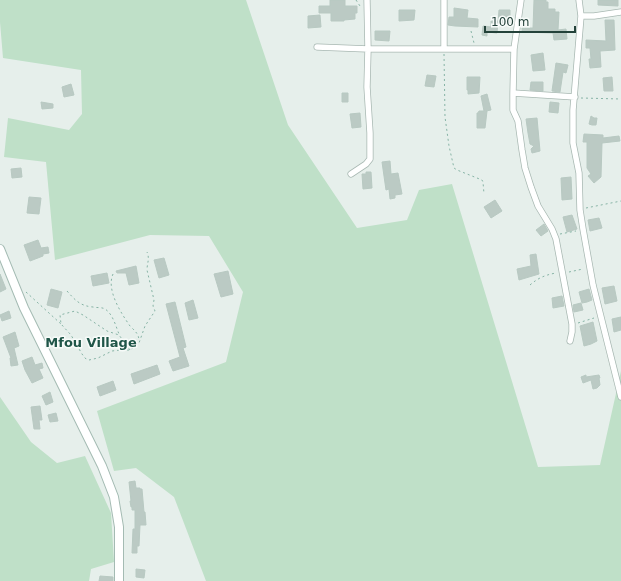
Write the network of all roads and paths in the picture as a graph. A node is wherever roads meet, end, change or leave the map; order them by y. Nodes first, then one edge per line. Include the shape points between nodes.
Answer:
1 (367, 0) edge
2 (444, 0) edge
3 (521, 0) edge
4 (579, 0) edge
5 (621, 12) edge
6 (581, 16) junction
7 (471, 31) dead end
8 (316, 47) dead end
9 (368, 49) junction
10 (444, 49) junction
11 (514, 49) junction
12 (476, 50) junction
13 (513, 93) junction
14 (575, 97) junction
15 (621, 100) edge
16 (351, 174) dead end
17 (484, 194) dead end
18 (621, 201) edge
19 (580, 210) junction
20 (583, 229) junction
21 (555, 235) junction
22 (0, 249) edge
23 (147, 252) dead end
24 (113, 274) dead end
25 (16, 288) junction
26 (67, 291) dead end
27 (601, 317) junction
28 (61, 324) junction
29 (572, 324) junction
30 (119, 335) junction
31 (570, 341) dead end
32 (139, 343) junction
33 (130, 350) junction
34 (621, 397) edge
35 (119, 581) edge

1 - 9 street
2 - 10 street
3 - 11 street
4 - 6 street
5 - 6 street
6 - 14 street
7 - 12 path
8 - 9 street
9 - 10 street
9 - 16 street via 370,159
10 - 12 street
10 - 17 path via 445,117 454,168 482,180
11 - 12 street
11 - 13 street
13 - 14 street
13 - 21 street via 513,110 518,121 525,168 538,206
14 - 15 path
14 - 19 street via 572,132
18 - 19 path
19 - 20 street
20 - 21 path
20 - 27 street
21 - 29 street
22 - 25 main road
23 - 32 path via 147,270 155,311 145,326
24 - 32 path via 113,295 138,334
25 - 28 path via 23,290
25 - 35 main road via 102,466 114,497 119,528
26 - 30 path via 80,304 107,310
27 - 29 path
27 - 34 street
28 - 30 path via 60,315 75,311
28 - 33 path via 86,359 98,358 112,351
29 - 31 street
30 - 33 path
32 - 33 path

